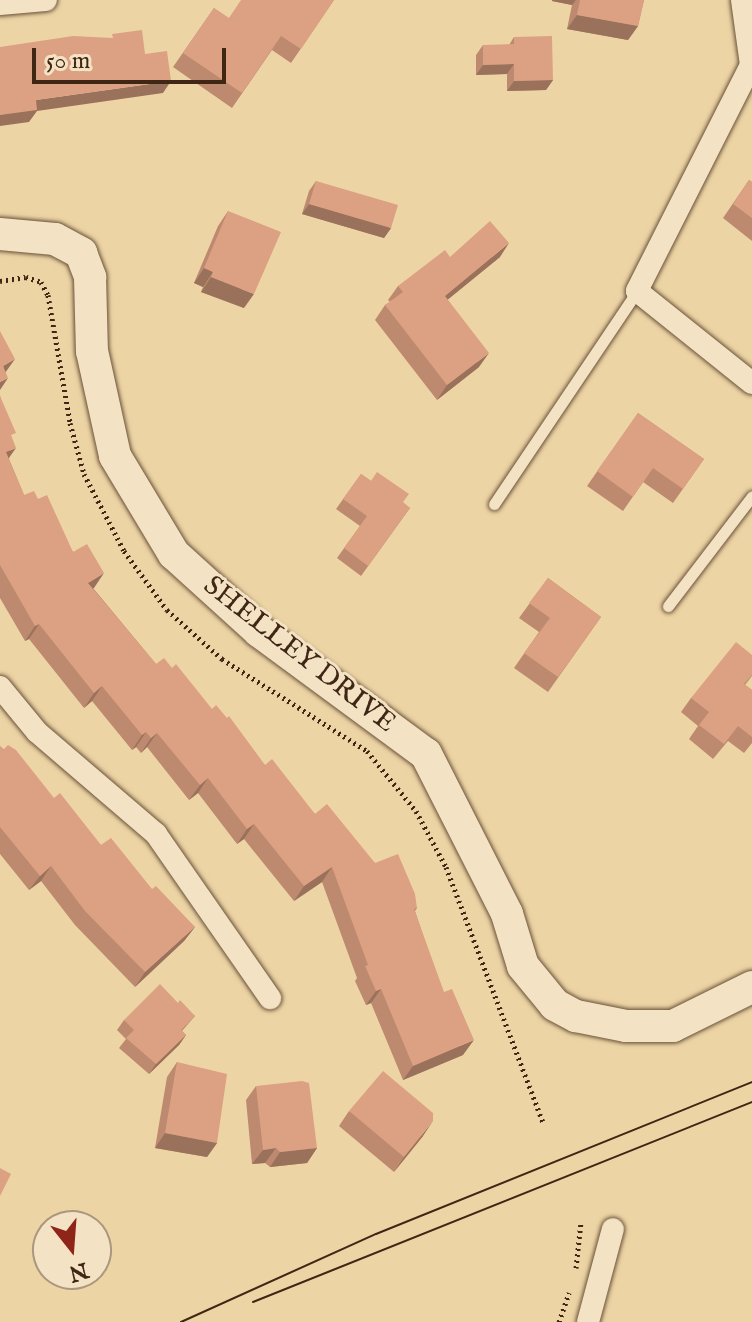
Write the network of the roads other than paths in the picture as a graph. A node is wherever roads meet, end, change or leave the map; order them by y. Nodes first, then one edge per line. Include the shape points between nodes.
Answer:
1 (46, 0) edge
2 (742, 0) edge
3 (0, 4) edge
4 (0, 234) edge
5 (637, 291) junction
6 (752, 383) edge
7 (752, 496) edge
8 (494, 504) dead end
9 (668, 606) dead end
10 (0, 687) edge
11 (752, 987) edge
12 (270, 998) dead end
13 (613, 1229) dead end
14 (588, 1322) edge

1 - 3 street
2 - 5 street via 751,65
4 - 11 street, SHELLEY DRIVE via 55,239 81,253 90,277 92,351 115,456 174,554 259,631 426,754 507,914 523,966 555,1005 576,1016 626,1026 673,1026
5 - 6 street
5 - 8 lane
7 - 9 lane
10 - 12 street via 37,732 156,834
13 - 14 street

